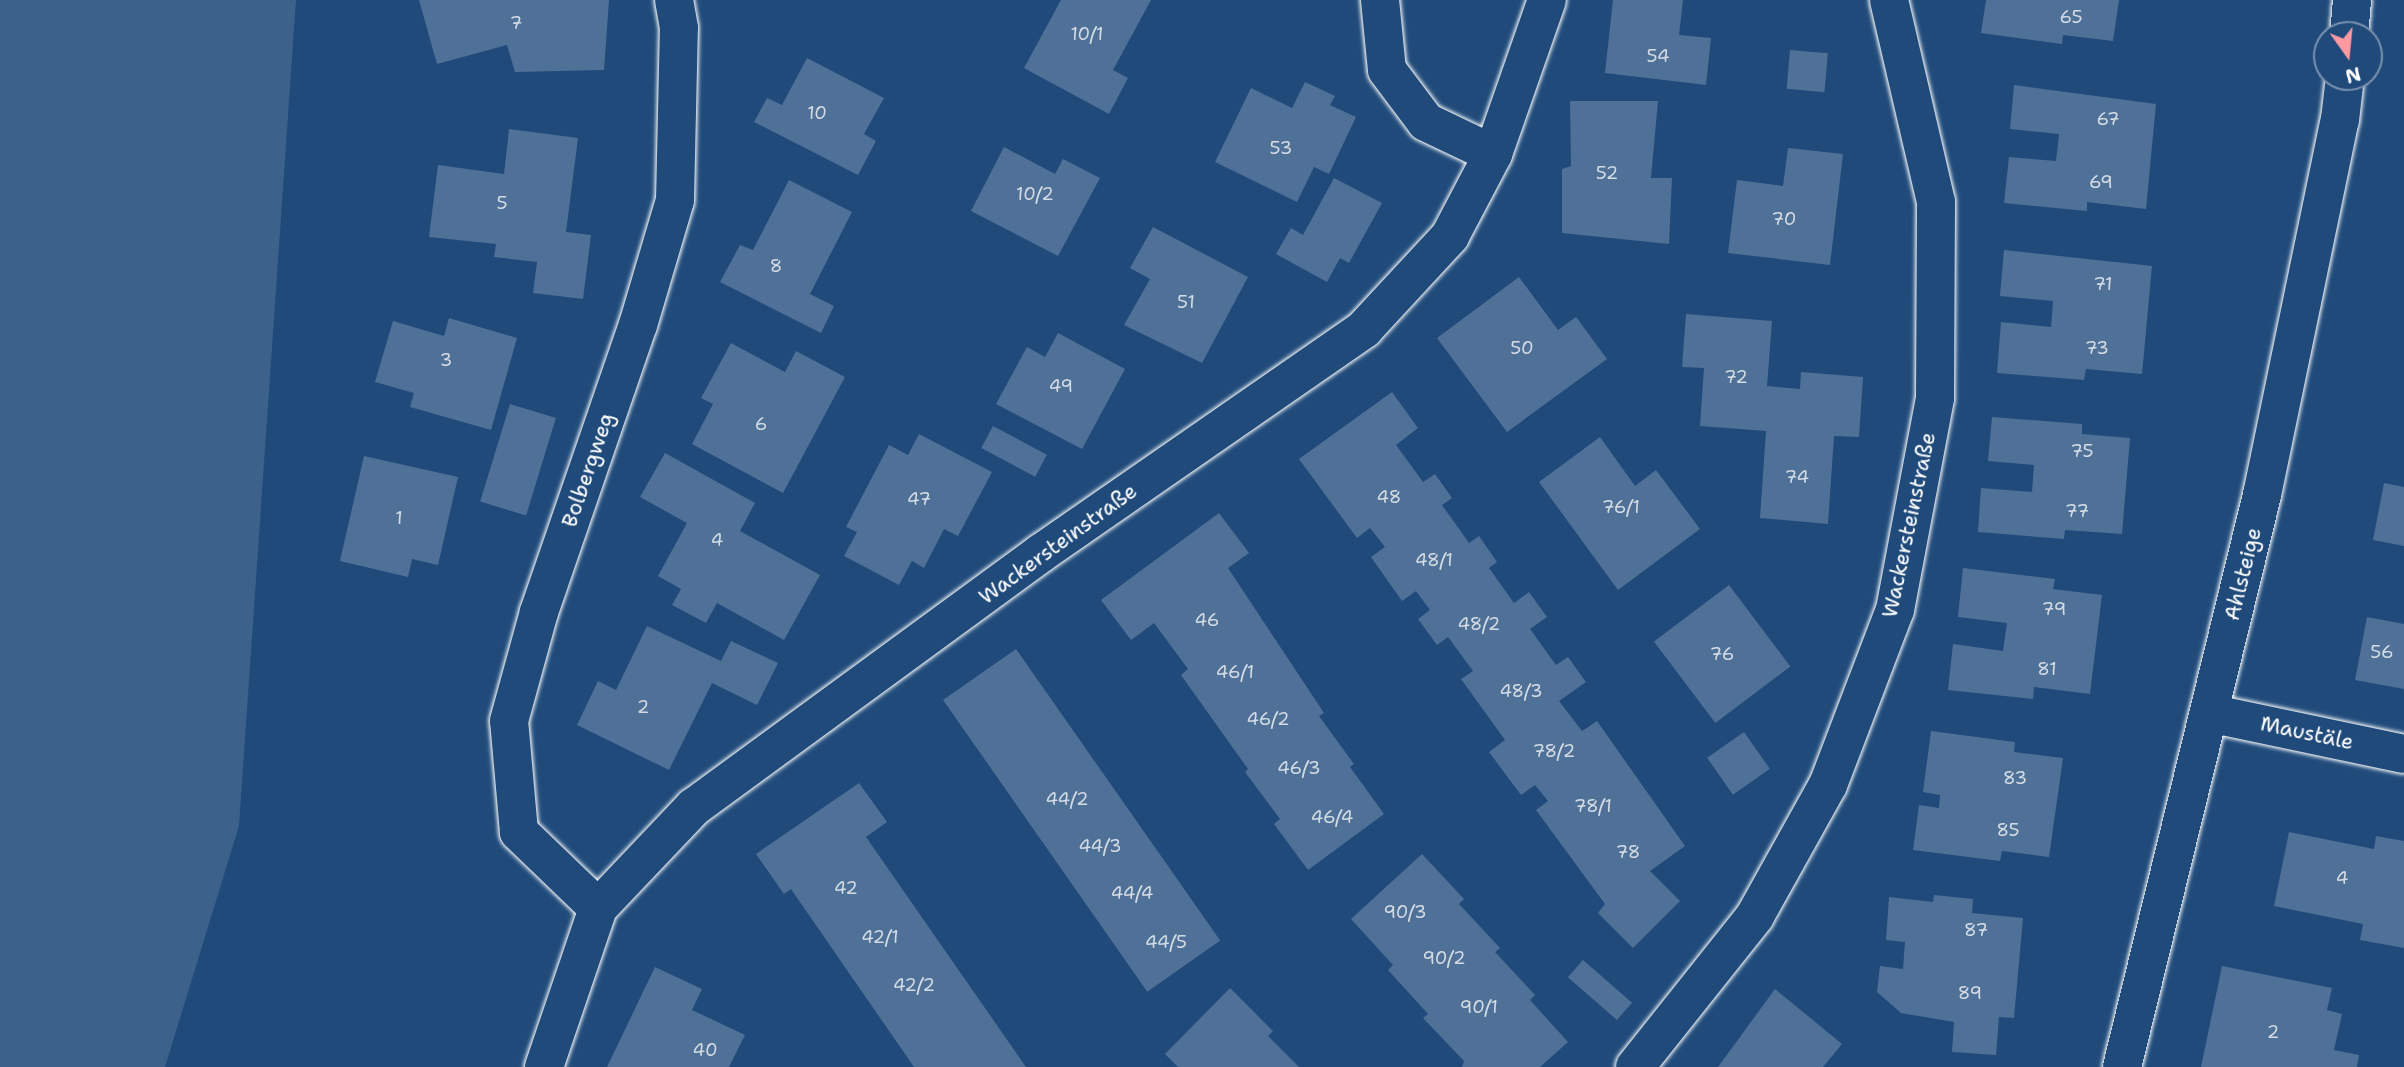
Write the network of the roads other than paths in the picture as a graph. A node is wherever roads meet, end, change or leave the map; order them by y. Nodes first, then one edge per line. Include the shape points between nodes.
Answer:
1 (674, 0) edge
2 (1380, 0) edge
3 (1547, 0) edge
4 (1889, 0) edge
5 (2353, 0) edge
6 (2351, 21) edge
7 (2343, 91) edge
8 (1493, 154) junction
9 (2209, 713) junction
10 (2404, 754) edge
11 (598, 908) junction
12 (544, 1067) edge
13 (1635, 1067) edge
14 (2122, 1067) edge

1 - 11 street, Bolbergweg via 679,28 675,200 638,325 539,612 509,721 519,832
2 - 8 street via 1387,71 1426,122
3 - 8 street, Wackersteinstraße
4 - 13 street, Wackersteinstraße via 1936,202 1935,398 1895,610 1828,785 1755,916
5 - 6 street
7 - 9 street, Ahlsteige via 2262,495
8 - 11 street, Wackersteinstraße via 1450,236 1364,329 1041,553 694,807
9 - 10 street, Maustäle
9 - 14 street, Ahlsteige
11 - 12 street, Wackersteinstraße

